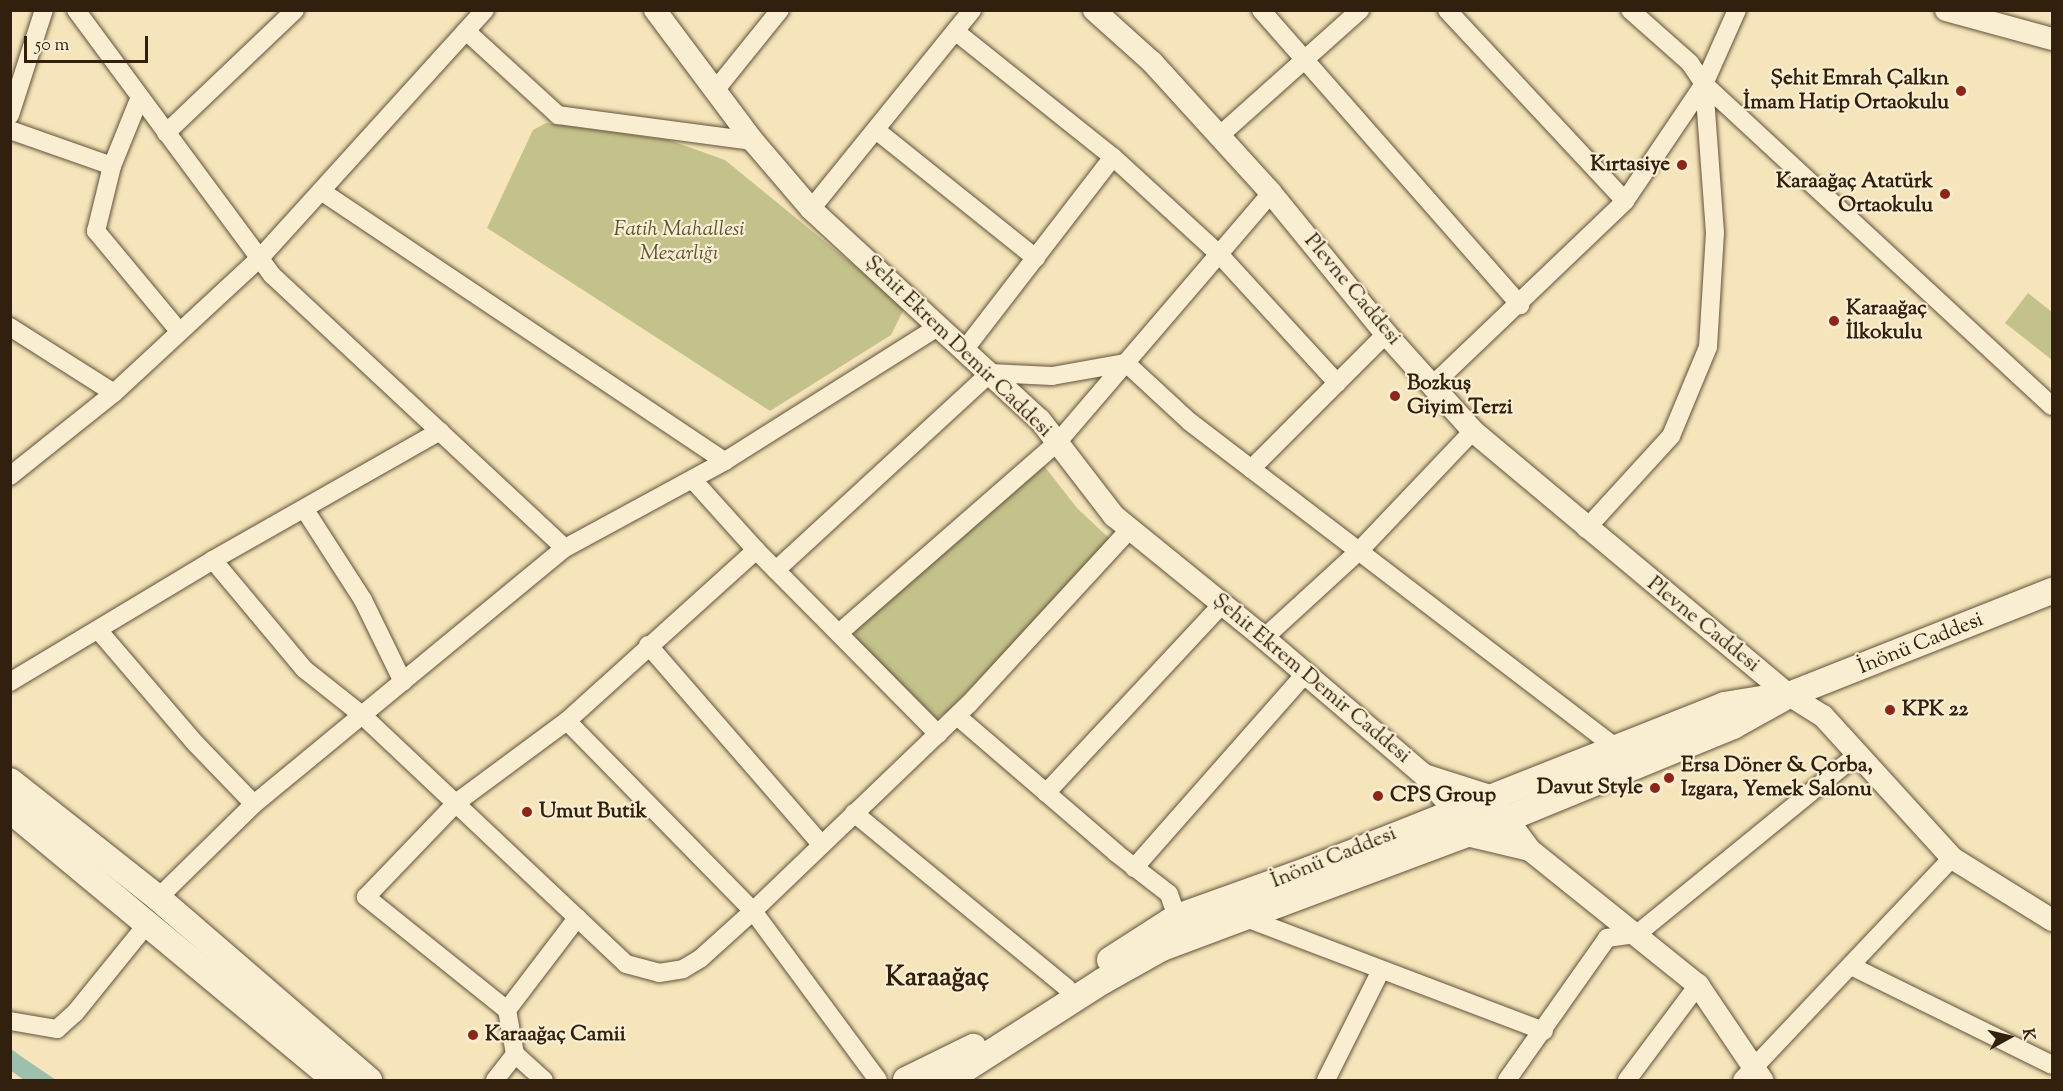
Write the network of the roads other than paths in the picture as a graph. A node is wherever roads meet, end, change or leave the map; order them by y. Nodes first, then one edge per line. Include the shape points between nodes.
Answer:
1 (44, 10) edge
2 (295, 10) edge
3 (485, 10) edge
4 (655, 10) edge
5 (780, 10) edge
6 (972, 10) edge
7 (1094, 10) edge
8 (1261, 10) edge
9 (1360, 10) edge
10 (1447, 10) edge
11 (1630, 10) edge
12 (1737, 10) edge
13 (1946, 10) edge
14 (78, 11) edge
15 (466, 31) junction
16 (956, 31) junction
17 (2052, 39) edge
18 (1304, 59) junction
19 (1704, 84) junction
20 (717, 88) junction
21 (140, 97) junction
22 (10, 115) edge
23 (10, 130) edge
24 (876, 130) junction
25 (166, 133) junction
26 (1218, 137) junction
27 (753, 141) junction
28 (1113, 157) junction
29 (112, 166) junction
30 (321, 191) junction
31 (1272, 193) junction
32 (1625, 201) junction
33 (811, 209) junction
34 (1220, 254) junction
35 (260, 258) junction
36 (1036, 258) junction
37 (1520, 305) junction
38 (939, 326) junction
39 (10, 327) edge
40 (180, 332) junction
41 (1386, 334) junction
42 (965, 349) junction
43 (1126, 363) junction
44 (990, 373) junction
45 (1337, 383) junction
46 (1435, 388) junction
47 (114, 393) junction
48 (2052, 406) edge
49 (440, 431) junction
50 (1473, 431) junction
51 (1057, 443) junction
52 (704, 447) junction
53 (725, 461) junction
54 (1251, 468) junction
55 (10, 476) edge
56 (700, 476) junction
57 (305, 510) junction
58 (1130, 529) junction
59 (1586, 529) junction
60 (565, 548) junction
61 (756, 550) junction
62 (1359, 551) junction
63 (213, 560) junction
64 (776, 570) junction
65 (2052, 591) edge
66 (1222, 604) junction
67 (99, 631) junction
68 (840, 632) junction
69 (1264, 638) junction
70 (648, 645) junction
71 (1306, 673) junction
72 (10, 682) edge
73 (402, 682) junction
74 (1789, 695) junction
75 (362, 715) junction
76 (957, 716) junction
77 (567, 721) junction
78 (938, 734) junction
79 (1615, 747) junction
80 (1858, 754) junction
81 (1424, 775) junction
82 (10, 781) edge
83 (1046, 793) junction
84 (1490, 796) junction
85 (456, 803) junction
86 (254, 804) junction
87 (10, 810) edge
88 (1454, 810) junction
89 (854, 813) junction
90 (1509, 818) junction
91 (1467, 835) junction
92 (822, 844) junction
93 (1530, 850) junction
94 (1952, 858) junction
95 (1134, 868) junction
96 (158, 898) junction
97 (753, 911) junction
98 (1178, 916) junction
99 (1241, 916) junction
100 (577, 918) junction
101 (2052, 920) edge
102 (147, 924) junction
103 (1637, 934) junction
104 (1851, 966) junction
105 (1381, 970) junction
106 (1698, 985) junction
107 (1067, 988) junction
108 (507, 1010) junction
109 (10, 1020) edge
110 (1544, 1031) junction
111 (515, 1054) junction
112 (2052, 1065) edge
113 (1752, 1076) edge
114 (335, 1080) edge
115 (369, 1080) edge
116 (495, 1080) edge
117 (544, 1080) edge
118 (878, 1080) edge
119 (906, 1080) edge
120 (948, 1080) edge
121 (1326, 1080) edge
122 (1508, 1080) edge
123 (1627, 1080) edge

1 - 22 street
2 - 25 street
3 - 15 street
4 - 20 street, Şehit Ekrem Demir Caddesi
5 - 20 street
6 - 16 street
7 - 26 street, Plevne Caddesi via 1152,62
8 - 18 street
9 - 18 street
10 - 32 street
11 - 19 street via 1690,63
12 - 19 street
13 - 17 street
14 - 21 street
15 - 27 street via 558,115
15 - 30 street
16 - 24 street
16 - 28 street
18 - 26 street
18 - 37 street
19 - 32 street
19 - 48 street
19 - 59 street via 1715,233 1708,347 1671,436
20 - 27 street, Şehit Ekrem Demir Caddesi
21 - 25 street
21 - 29 street
23 - 29 street
24 - 33 street
24 - 36 street
25 - 35 street
26 - 31 street, Plevne Caddesi
27 - 33 street, Şehit Ekrem Demir Caddesi
28 - 34 street
28 - 36 street
29 - 40 street via 96,231
30 - 35 street
30 - 52 street
31 - 34 street
31 - 41 street, Plevne Caddesi
32 - 37 street
33 - 38 street, Şehit Ekrem Demir Caddesi
34 - 43 street
34 - 45 street
35 - 40 street
35 - 49 street via 272,275
36 - 42 street
37 - 46 street via 1440,378
38 - 42 street, Şehit Ekrem Demir Caddesi
38 - 53 street
39 - 47 street
40 - 47 street
41 - 45 street
41 - 46 street, Plevne Caddesi
42 - 44 street, Şehit Ekrem Demir Caddesi
43 - 44 street via 1052,376
43 - 51 street
43 - 54 street via 1190,423
44 - 51 street, Şehit Ekrem Demir Caddesi
44 - 64 street
45 - 54 street
46 - 50 street, Plevne Caddesi
47 - 55 street
49 - 57 street
49 - 60 street
50 - 59 street, Plevne Caddesi
50 - 62 street
51 - 58 street, Şehit Ekrem Demir Caddesi via 1114,516
51 - 68 street
52 - 53 street
52 - 56 street
53 - 56 street
54 - 62 street
56 - 60 street
56 - 61 street
57 - 63 street
57 - 73 street via 363,600
58 - 66 street, Şehit Ekrem Demir Caddesi
58 - 76 street
59 - 74 street, Plevne Caddesi
60 - 73 street
61 - 64 street
61 - 70 street
62 - 69 street
62 - 79 street
63 - 67 street
63 - 75 street via 304,669
64 - 68 street
65 - 74 main road, İnönü Caddesi
66 - 69 street, Şehit Ekrem Demir Caddesi
66 - 83 street
67 - 72 street
67 - 86 street via 196,744
68 - 78 street
69 - 71 street, Şehit Ekrem Demir Caddesi
70 - 77 street
70 - 92 street
71 - 81 street, Şehit Ekrem Demir Caddesi
71 - 95 street
73 - 75 street
74 - 79 main road, İnönü Caddesi via 1724,705
74 - 80 street, Plevne Caddesi via 1823,716
74 - 90 main road, İnönü Caddesi via 1732,726
75 - 85 street
75 - 86 street
76 - 78 street
76 - 83 street
77 - 85 street
77 - 97 street
78 - 89 street
79 - 84 main road, İnönü Caddesi
80 - 94 street, Plevne Caddesi
80 - 103 street
81 - 84 street
81 - 88 street
82 - 96 main road
83 - 95 street
84 - 88 main road, İnönü Caddesi
84 - 90 street
85 - 100 street
85 - 108 street via 366,897
86 - 96 street
87 - 102 main road
88 - 91 street
88 - 98 main road, İnönü Caddesi via 1308,870
89 - 92 street
89 - 107 street
90 - 91 main road, İnönü Caddesi
90 - 93 street
91 - 93 street
91 - 99 main road, İnönü Caddesi
92 - 97 street
93 - 103 street
94 - 101 street, Plevne Caddesi
94 - 104 street
95 - 98 street via 1169,894
96 - 115 main road
97 - 100 street via 701,958 683,969 659,974 626,964
97 - 118 street
98 - 107 main road, İnönü Caddesi
99 - 105 street
99 - 120 main road, İnönü Caddesi via 1162,948 1103,981
100 - 108 street
102 - 109 street via 75,1013 57,1029
102 - 114 main road
103 - 106 street
103 - 110 street via 1607,938
104 - 112 street
104 - 113 street
105 - 110 street
105 - 121 street
106 - 113 street
106 - 123 street
107 - 119 main road, İnönü Caddesi via 951,1059
108 - 111 street
110 - 122 street
111 - 116 street
111 - 117 street

